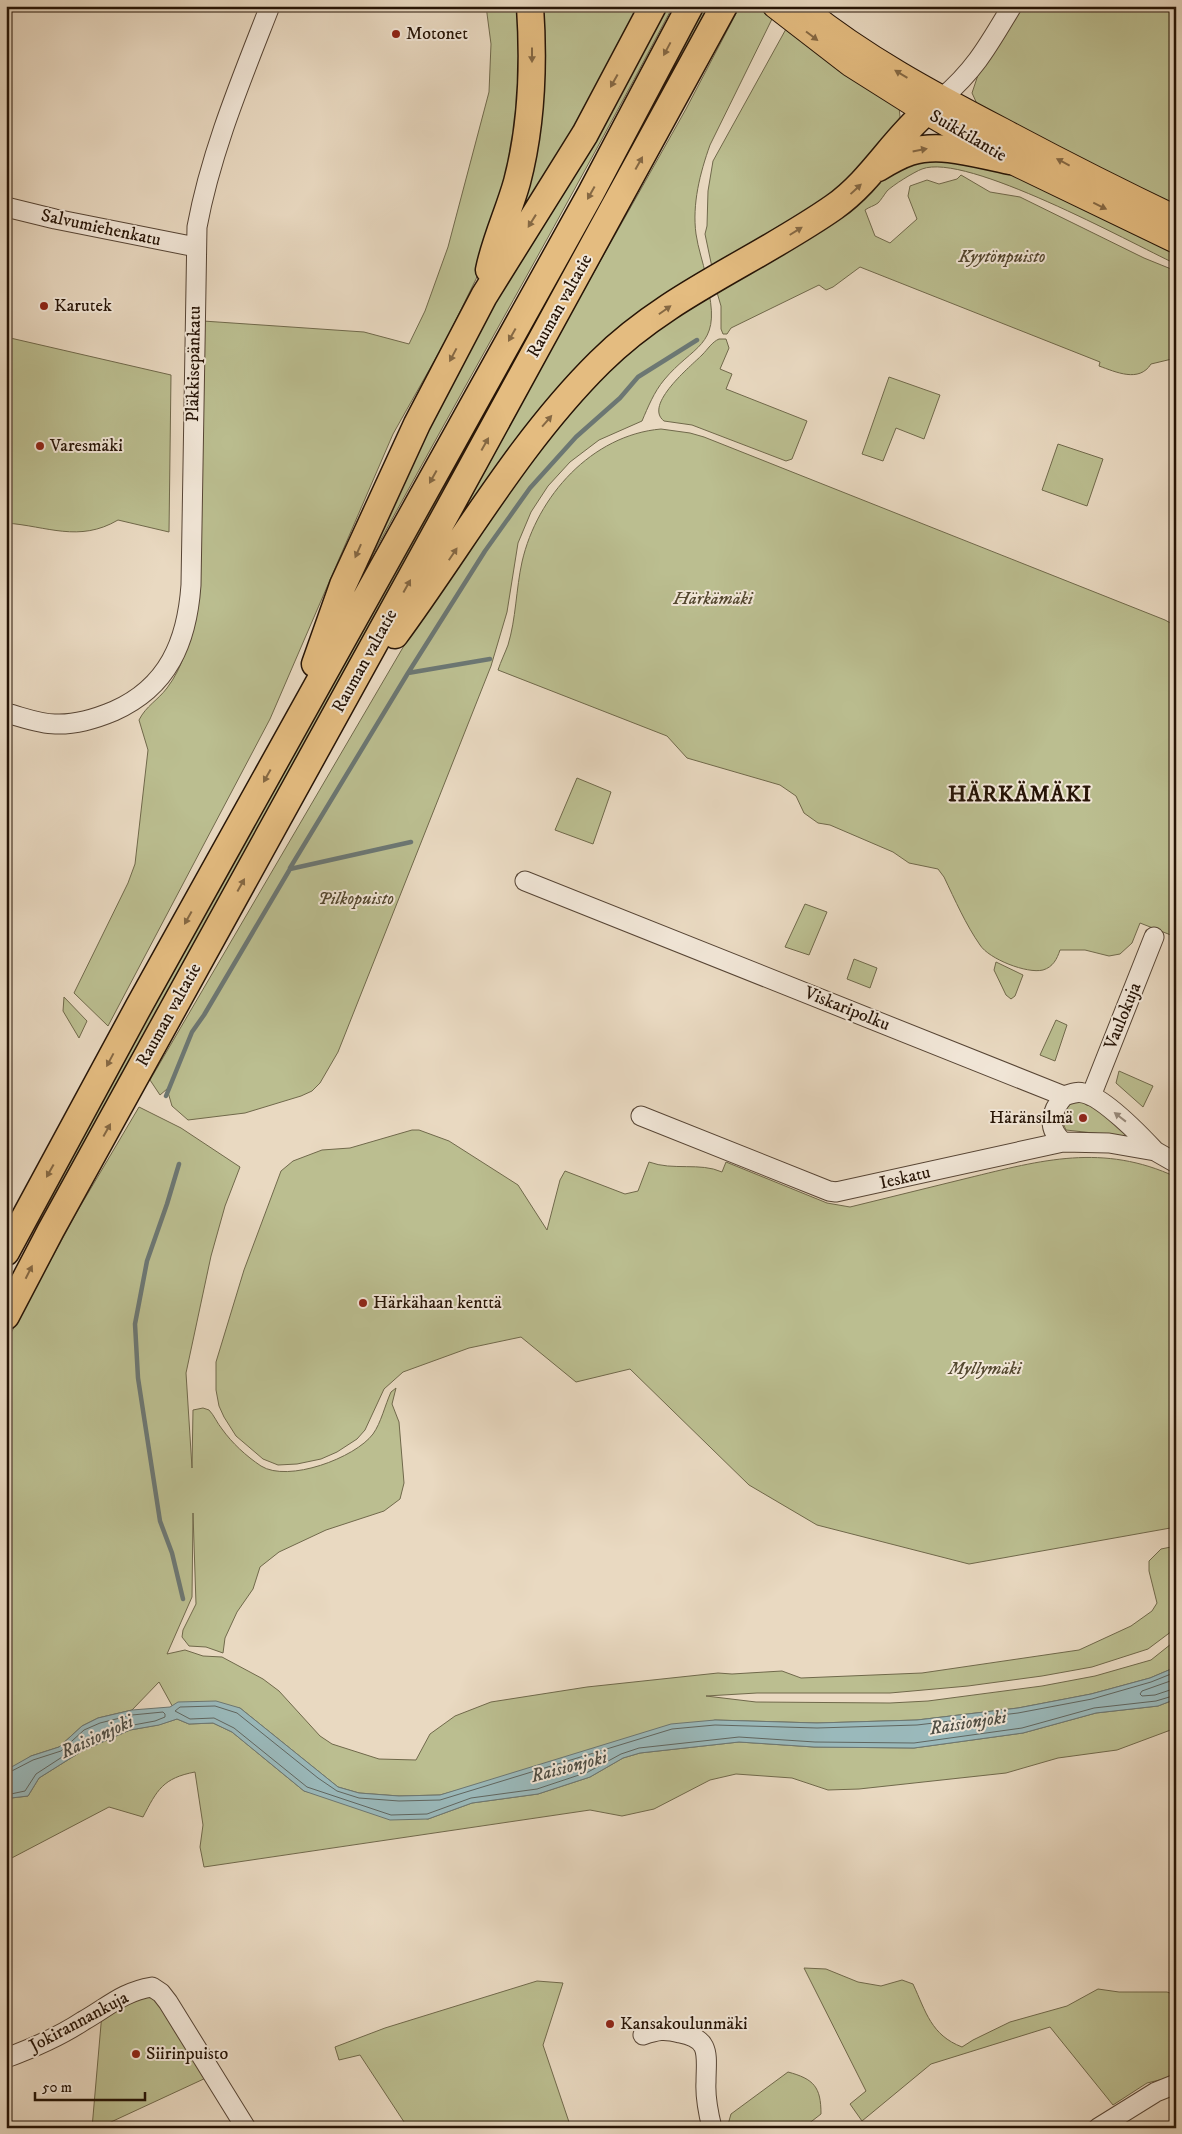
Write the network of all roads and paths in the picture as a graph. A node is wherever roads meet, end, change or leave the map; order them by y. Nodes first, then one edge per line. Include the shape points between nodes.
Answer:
1 (270, 6) edge
2 (530, 6) edge
3 (653, 6) edge
4 (690, 6) edge
5 (724, 6) edge
6 (775, 6) edge
7 (801, 6) edge
8 (1012, 6) edge
9 (856, 57) junction
10 (934, 105) junction
11 (1010, 161) junction
12 (875, 170) junction
13 (6, 207) edge
14 (1176, 218) edge
15 (1176, 241) edge
16 (196, 247) junction
17 (484, 296) junction
18 (6, 713) edge
19 (332, 720) junction
20 (290, 733) junction
21 (525, 881) dead end
22 (1154, 937) dead end
23 (1064, 1096) junction
24 (1091, 1096) junction
25 (641, 1116) dead end
26 (1063, 1142) junction
27 (1155, 1151) junction
28 (1176, 1163) edge
29 (6, 1252) edge
30 (6, 1316) edge
31 (643, 2035) dead end
32 (6, 2058) edge
33 (1176, 2084) edge
34 (246, 2128) edge
35 (712, 2128) edge
36 (1098, 2128) edge

1 - 16 street, Pläkkisepänkatu via 210,172
2 -> 17 highway via 532,79 525,144
3 -> 17 highway via 585,134
4 -> 20 highway, Rauman valtatie via 591,193
19 -> 5 highway, Rauman valtatie
6 -> 9 main road, Suikkilantie
7 - 9 main road, Suikkilantie
8 - 10 street via 964,80
9 - 10 main road, Suikkilantie
10 - 11 main road, Suikkilantie
10 - 12 highway via 898,138
14 -> 10 main road, Suikkilantie
12 -> 11 highway via 910,152 933,148
11 -> 15 main road, Suikkilantie
19 -> 12 highway via 430,587 540,428 600,362 676,302 835,206
13 - 16 street, Salvumiehenkatu
16 - 18 street, Pläkkisepänkatu via 189,606 182,639 167,668 147,691 121,708 88,721 57,724
17 -> 20 highway via 377,506 343,585
30 -> 19 highway, Rauman valtatie via 50,1230
20 -> 29 highway, Rauman valtatie
21 - 23 street, Viskaripolku
22 - 24 street, Vaulokuja
23 - 24 street, Viskaripolku via 1074,1092
23 - 26 street via 1054,1110 1052,1123 1056,1137
27 -> 24 street via 1133,1128
25 - 26 street, Ieskatu via 836,1192
26 - 27 street, Ieskatu via 1109,1143
27 - 28 street, Ieskatu
31 - 35 street via 662,2029 694,2036 702,2043 706,2053 706,2107
32 - 34 street, Jokirannankuja via 40,2045 85,2021 113,2000 152,1988 168,2002
33 - 36 street via 1156,2092

